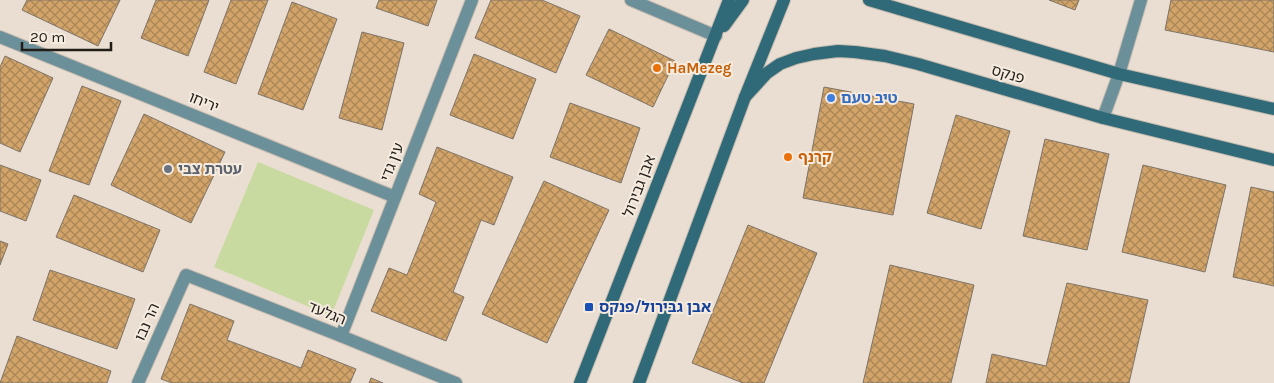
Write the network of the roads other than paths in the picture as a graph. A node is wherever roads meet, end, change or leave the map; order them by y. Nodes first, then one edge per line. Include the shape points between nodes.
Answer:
1 (472, 0) edge
2 (630, 0) edge
3 (729, 0) edge
4 (744, 0) edge
5 (784, 0) edge
6 (869, 0) edge
7 (1141, 0) edge
8 (0, 36) edge
9 (716, 36) junction
10 (1118, 74) junction
11 (745, 97) junction
12 (1274, 109) edge
13 (1103, 118) junction
14 (1274, 160) edge
15 (396, 197) junction
16 (186, 275) joint
17 (341, 336) junction
18 (138, 383) edge
19 (456, 383) edge
20 (580, 383) edge
21 (639, 383) edge

1 - 15 street, עין גדי
2 - 9 street
3 - 9 main road, אבן גבירול
4 - 9 main road
5 - 11 main road
6 - 10 main road, פנקס
7 - 10 street
8 - 15 street, יריחו
9 - 20 main road, אבן גבירול
10 - 12 main road, פנקס
10 - 13 street
11 - 13 main road, פנקס via 780,64 814,54 855,52 918,64
11 - 21 main road
13 - 14 main road, פנקס
15 - 17 street, עין גדי
16 - 17 street, הגלעד
16 - 18 street, הר נבו
17 - 19 street, הגלעד

